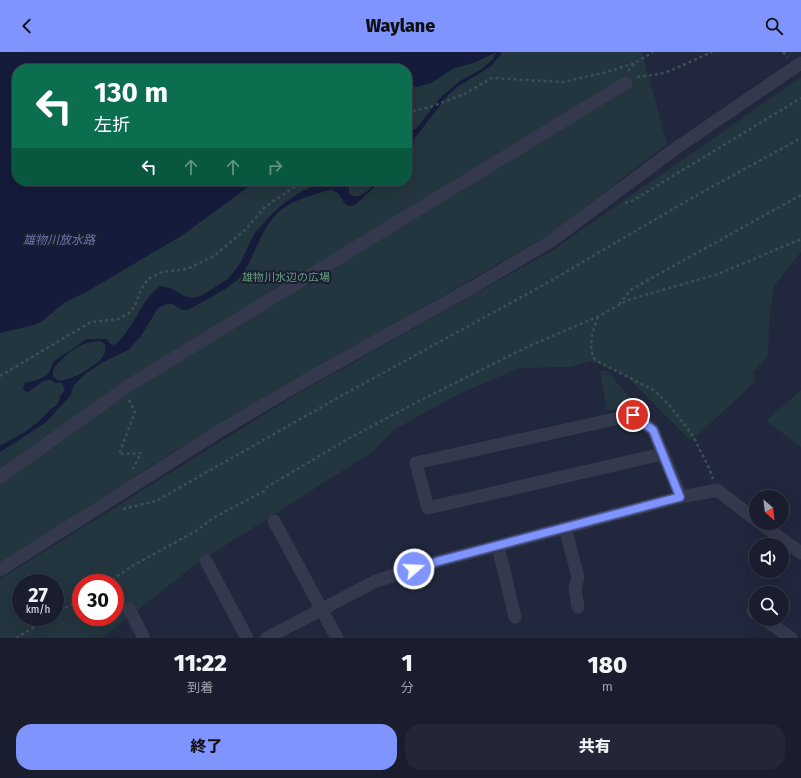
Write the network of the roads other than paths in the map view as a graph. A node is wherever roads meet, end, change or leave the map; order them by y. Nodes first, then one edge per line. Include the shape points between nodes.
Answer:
1 (801, 63) edge
2 (626, 83) road end
3 (662, 454) junction
4 (0, 477) edge
5 (680, 497) junction
6 (749, 515) edge
7 (274, 521) dead end
8 (565, 528) junction
9 (770, 530) edge
10 (498, 546) junction
11 (801, 553) edge
12 (206, 561) dead end
13 (0, 570) edge
14 (578, 607) dead end
15 (129, 609) dead end
16 (322, 610) junction
17 (515, 617) dead end
18 (774, 626) edge
19 (144, 638) edge
20 (247, 638) edge
21 (267, 638) edge
22 (337, 638) edge
23 (790, 638) edge

1 - 13 street via 672,151 551,241 223,429
2 - 4 street via 124,389
3 - 3 street via 653,430 633,415 416,463 428,508
3 - 5 street
5 - 6 street via 717,490
5 - 8 street
7 - 16 street
8 - 10 street
8 - 14 street via 578,577 575,589
9 - 11 street
10 - 16 street via 376,581
10 - 17 street
12 - 20 street
15 - 19 street
16 - 21 street
16 - 22 street
18 - 23 street

